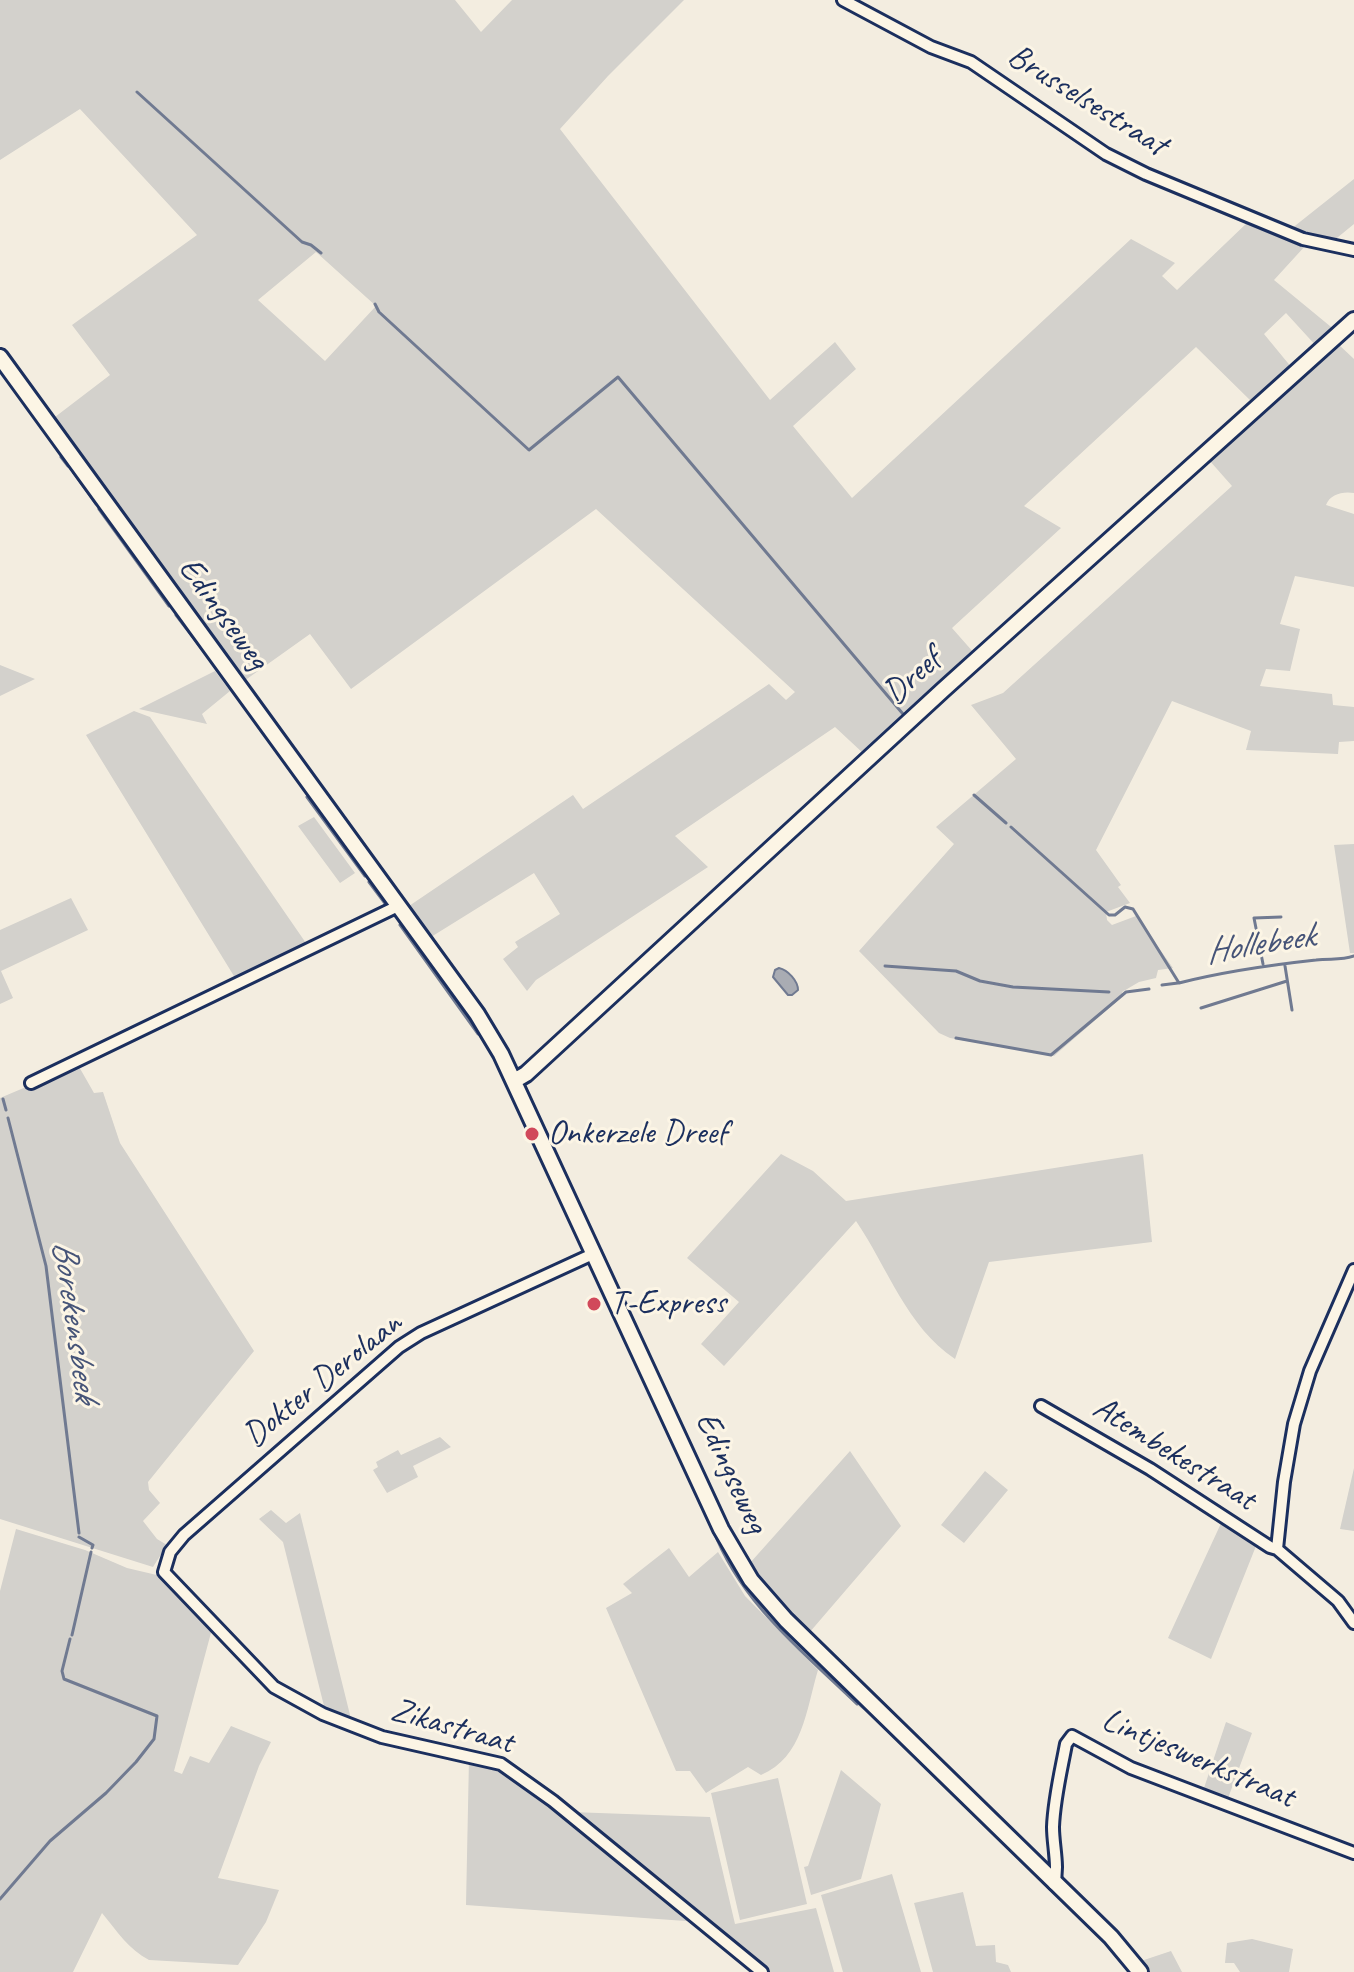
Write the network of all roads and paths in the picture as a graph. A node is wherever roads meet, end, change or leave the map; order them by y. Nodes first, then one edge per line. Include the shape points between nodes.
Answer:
1 (843, 0) edge
2 (1354, 250) edge
3 (1354, 320) edge
4 (0, 357) edge
5 (398, 906) junction
6 (514, 1081) junction
7 (31, 1083) dead end
8 (595, 1253) junction
9 (1354, 1270) edge
10 (1041, 1406) dead end
11 (1277, 1549) junction
12 (164, 1572) joint
13 (1354, 1623) edge
14 (1354, 1853) edge
15 (1054, 1884) junction
16 (762, 1972) edge
17 (1140, 1972) edge

1 - 2 street, Brusselsestraat via 971,62 1106,154 1146,174 1303,239
3 - 6 main road, Dreef
4 - 5 main road, Edingseweg
5 - 6 main road, Edingseweg via 477,1014
5 - 7 street
6 - 8 main road, Edingseweg
8 - 12 street, Dokter Derolaan via 399,1347 184,1535 170,1552
8 - 15 main road, Edingseweg via 751,1580 774,1609
9 - 11 street, Atembekestraat via 1310,1371 1294,1424
10 - 11 street, Atembekestraat
11 - 13 street, Atembekestraat via 1338,1601
12 - 16 street, Zikastraat via 274,1687 382,1737 501,1764
14 - 15 street, Lintjeswerkstraat via 1131,1768 1072,1736 1066,1744 1054,1817
15 - 17 main road, Edingseweg

